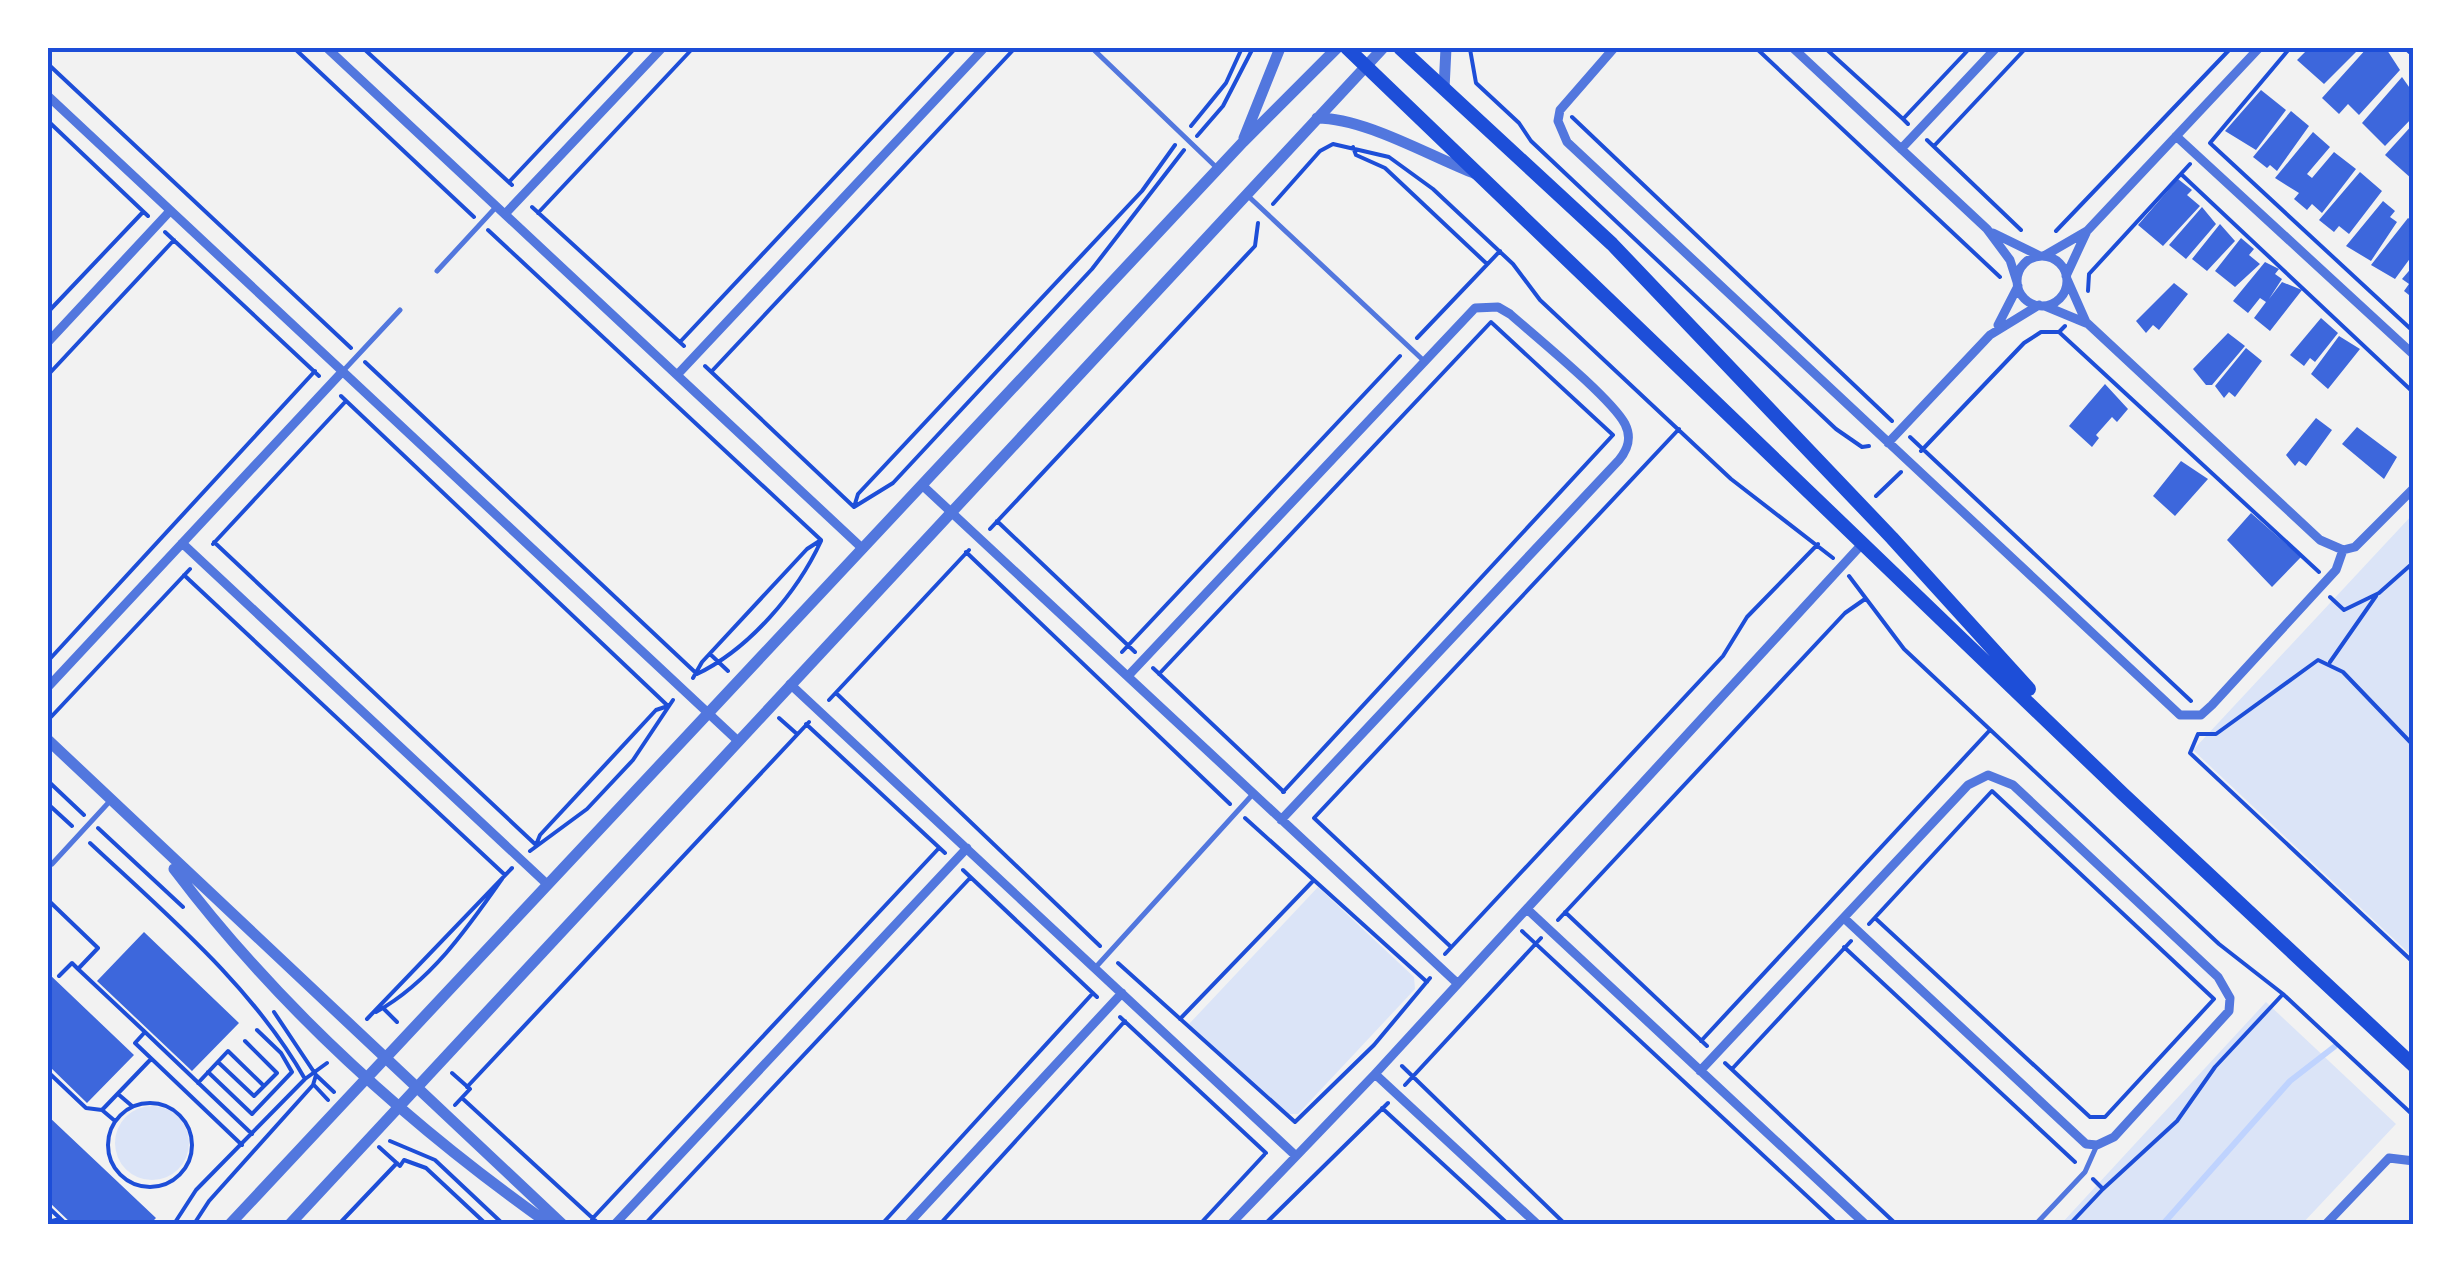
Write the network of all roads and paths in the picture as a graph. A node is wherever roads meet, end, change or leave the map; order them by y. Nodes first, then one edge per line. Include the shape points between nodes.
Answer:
1 (294, 48) edge
2 (635, 48) edge
3 (662, 48) edge
4 (692, 48) edge
5 (956, 48) edge
6 (984, 48) edge
7 (1015, 48) edge
8 (1092, 48) edge
9 (1242, 48) edge
10 (1253, 48) edge
11 (1280, 48) edge
12 (1337, 48) edge
13 (1347, 48) edge
14 (1382, 48) edge
15 (1400, 48) edge
16 (1446, 48) edge
17 (1614, 48) edge
18 (1756, 48) edge
19 (1794, 48) edge
20 (1825, 48) edge
21 (1970, 48) edge
22 (1996, 48) edge
23 (2026, 48) edge
24 (2231, 48) edge
25 (2259, 48) edge
26 (2290, 48) edge
27 (2404, 48) edge
28 (366, 49) edge
29 (1470, 49) edge
30 (333, 50) edge
31 (2414, 56) edge
32 (48, 64) edge
33 (1366, 66) junction
34 (1444, 89) junction
35 (48, 96) edge
36 (1562, 107) junction
37 (1317, 118) junction
38 (1903, 119) junction
39 (48, 122) edge
40 (1917, 131) junction
41 (1183, 136) junction
42 (2176, 136) junction
43 (1243, 142) junction
44 (1191, 143) junction
45 (2210, 143) junction
46 (1934, 146) junction
47 (1353, 147) junction
48 (1901, 149) junction
49 (2198, 156) junction
50 (1219, 169) junction
51 (2180, 174) junction
52 (1480, 176) junction
53 (509, 182) junction
54 (1247, 195) junction
55 (523, 196) junction
56 (501, 210) junction
57 (170, 211) junction
58 (144, 212) junction
59 (1266, 212) junction
60 (538, 213) junction
61 (482, 224) junction
62 (157, 225) junction
63 (1987, 229) junction
64 (2087, 231) junction
65 (2028, 236) dead end
66 (2048, 236) dead end
67 (174, 240) junction
68 (1500, 251) junction
69 (2042, 256) junction
70 (1487, 264) junction
71 (437, 271) dead end
72 (2001, 277) dead end
73 (2066, 277) junction
74 (2017, 284) junction
75 (1460, 291) junction
76 (2041, 305) junction
77 (1475, 308) junction
78 (400, 310) dead end
79 (48, 312) edge
80 (2076, 313) junction
81 (1492, 322) junction
82 (2059, 332) junction
83 (2414, 332) edge
84 (1990, 335) junction
85 (48, 342) edge
86 (680, 342) junction
87 (1410, 346) junction
88 (357, 354) junction
89 (2414, 354) edge
90 (695, 356) junction
91 (1423, 360) junction
92 (712, 371) junction
93 (315, 372) junction
94 (342, 372) junction
95 (48, 375) edge
96 (678, 375) junction
97 (329, 386) junction
98 (2414, 393) edge
99 (1679, 429) junction
100 (1901, 430) junction
101 (1613, 435) junction
102 (1888, 443) junction
103 (1628, 449) junction
104 (1922, 449) junction
105 (1910, 463) junction
106 (1646, 466) junction
107 (1866, 485) dead end
108 (922, 486) junction
109 (2414, 488) edge
110 (854, 507) junction
111 (951, 512) junction
112 (1879, 524) junction
113 (981, 539) junction
114 (821, 540) junction
115 (1865, 541) junction
116 (214, 542) dead end
117 (182, 543) junction
118 (863, 549) junction
119 (2340, 550) junction
120 (966, 552) junction
121 (2414, 562) edge
122 (1842, 566) junction
123 (2319, 572) junction
124 (184, 575) dead end
125 (2321, 588) junction
126 (2379, 592) junction
127 (1865, 599) junction
128 (1128, 645) dead end
129 (710, 654) junction
130 (48, 660) edge
131 (2329, 663) junction
132 (719, 664) junction
133 (697, 674) junction
134 (1159, 674) dead end
135 (1128, 676) junction
136 (739, 682) junction
137 (790, 684) junction
138 (48, 687) edge
139 (2195, 704) dead end
140 (668, 706) junction
141 (768, 708) junction
142 (820, 710) junction
143 (708, 714) junction
144 (2190, 718) junction
145 (806, 724) junction
146 (1990, 730) junction
147 (797, 734) junction
148 (2198, 734) junction
149 (48, 740) edge
150 (738, 741) junction
151 (2414, 746) edge
152 (48, 780) edge
153 (1284, 792) dead end
154 (1254, 794) junction
155 (2123, 794) junction
156 (110, 801) junction
157 (48, 804) edge
158 (1238, 812) junction
159 (1281, 820) junction
160 (92, 822) junction
161 (80, 834) junction
162 (536, 845) junction
163 (157, 846) junction
164 (939, 848) junction
165 (967, 848) junction
166 (955, 862) junction
167 (52, 864) dead end
168 (505, 875) junction
169 (970, 878) junction
170 (1312, 881) junction
171 (548, 885) junction
172 (48, 900) edge
173 (1492, 903) dead end
174 (183, 907) dead end
175 (1527, 909) junction
176 (1565, 912) junction
177 (1844, 918) junction
178 (1875, 918) junction
179 (1513, 923) junction
180 (1549, 929) junction
181 (1860, 932) junction
182 (1536, 944) junction
183 (1450, 946) dead end
184 (1844, 948) junction
185 (2414, 963) edge
186 (1095, 968) junction
187 (78, 969) junction
188 (58, 976) dead end
189 (1427, 982) dead end
190 (1457, 983) junction
191 (1122, 993) junction
192 (1093, 994) junction
193 (2283, 994) junction
194 (1110, 1008) junction
195 (274, 1011) dead end
196 (1180, 1018) dead end
197 (1125, 1022) junction
198 (257, 1030) dead end
199 (145, 1032) junction
200 (244, 1041) dead end
201 (1701, 1041) junction
202 (1716, 1054) junction
203 (1391, 1056) junction
204 (151, 1058) junction
205 (387, 1058) junction
206 (218, 1062) junction
207 (2414, 1066) edge
208 (1732, 1069) junction
209 (1700, 1071) junction
210 (48, 1072) edge
211 (208, 1072) junction
212 (1376, 1074) junction
213 (316, 1075) junction
214 (1413, 1076) junction
215 (305, 1078) junction
216 (366, 1080) junction
217 (198, 1083) junction
218 (314, 1085) junction
219 (264, 1086) junction
220 (418, 1087) junction
221 (467, 1087) dead end
222 (1398, 1093) junction
223 (118, 1094) junction
224 (462, 1098) dead end
225 (132, 1106) junction
226 (342, 1106) junction
227 (400, 1107) junction
228 (1382, 1108) junction
229 (102, 1110) junction
230 (2414, 1116) edge
231 (115, 1121) junction
232 (1295, 1122) dead end
233 (252, 1134) junction
234 (374, 1135) junction
235 (1279, 1139) junction
236 (2098, 1145) junction
237 (242, 1146) junction
238 (1296, 1156) junction
239 (2414, 1161) edge
240 (396, 1163) junction
241 (2086, 1172) junction
242 (2102, 1188) junction
243 (48, 1207) edge
244 (592, 1218) junction
245 (60, 1219) junction
246 (48, 1222) edge
247 (66, 1224) edge
248 (174, 1224) edge
249 (194, 1224) edge
250 (230, 1224) edge
251 (290, 1224) edge
252 (339, 1224) edge
253 (486, 1224) edge
254 (503, 1224) edge
255 (548, 1224) edge
256 (562, 1224) edge
257 (598, 1224) edge
258 (616, 1224) edge
259 (645, 1224) edge
260 (882, 1224) edge
261 (908, 1224) edge
262 (940, 1224) edge
263 (1200, 1224) edge
264 (1231, 1224) edge
265 (1265, 1224) edge
266 (1508, 1224) edge
267 (1537, 1224) edge
268 (1565, 1224) edge
269 (1836, 1224) edge
270 (1865, 1224) edge
271 (1896, 1224) edge
272 (2036, 1224) edge
273 (2070, 1224) edge
274 (2326, 1224) edge

1 - 61 path
2 - 53 path
3 - 55 street
4 - 60 path
5 - 86 path
6 - 90 street
7 - 92 path
8 - 41 lane
9 - 41 path via 1226,83
10 - 44 path via 1222,106
11 - 43 street
12 - 43 street
13 - 33 main road
14 - 33 street
15 - 34 main road
16 - 34 street
17 - 36 street
18 - 72 path
19 - 48 street
20 - 38 path
21 - 38 path
22 - 40 street
23 - 46 path
24 - 66 path
25 - 42 street
26 - 45 path
27 - 31 path
28 - 53 path
29 - 102 path via 1476,82 1531,142 1836,430 1862,446
30 - 56 street
32 - 88 path
33 - 37 street
33 - 52 main road
34 - 112 main road via 1612,244
35 - 57 street
36 - 100 path
36 - 102 street via 1558,122 1566,142
37 - 52 street via 1362,124
37 - 54 street
38 - 40 path
39 - 58 path
40 - 46 path
40 - 48 street
41 - 44 lane
41 - 110 path via 1142,191 858,494
42 - 49 street
42 - 64 street
43 - 50 street
44 - 50 lane
44 - 110 path via 1092,269 893,483
45 - 49 path
45 - 83 path
46 - 65 path
47 - 59 path via 1333,144 1320,151
47 - 68 path via 1406,167
47 - 70 path via 1356,155 1385,168
48 - 63 street
49 - 51 path
49 - 89 street
50 - 108 street
51 - 80 path via 2089,274 2088,300
51 - 98 path
52 - 115 main road
53 - 55 path
54 - 59 lane
54 - 111 street
55 - 56 street
55 - 60 path
56 - 61 lane
56 - 96 street
57 - 62 street
57 - 94 street
58 - 62 path
58 - 79 path
59 - 87 lane
59 - 113 path via 1255,246
60 - 86 path
61 - 71 lane
61 - 114 path
62 - 67 path
62 - 85 street
63 - 69 street
63 - 74 street via 2010,260
64 - 69 street
64 - 73 street
67 - 93 path
67 - 95 path
68 - 70 path
68 - 99 path via 1540,300
69 - 73 street via 2055,260
69 - 74 street via 2026,261
70 - 75 path
73 - 76 street via 2058,300
73 - 80 street
74 - 76 street via 2028,302
74 - 84 street
75 - 77 path
75 - 87 path
76 - 80 street
76 - 84 street
77 - 81 path
77 - 91 street
77 - 103 street via 1510,314 1618,414
78 - 88 lane
80 - 82 path
80 - 119 street via 2320,540
81 - 101 path
81 - 134 path
82 - 104 path via 2041,332 2024,343
82 - 123 path
84 - 100 street
86 - 90 path
87 - 91 lane
87 - 128 path
88 - 94 lane
88 - 133 path
90 - 92 path
90 - 96 street
91 - 135 street
92 - 110 path
93 - 97 path
93 - 130 path
94 - 97 street
94 - 143 street
96 - 118 street
97 - 117 street
97 - 140 path
99 - 106 path
99 - 122 path via 1762,506
100 - 102 street
100 - 104 path
101 - 103 path
101 - 153 path
102 - 105 street
103 - 106 path
103 - 159 street
104 - 105 path
104 - 139 path
105 - 107 path via 1877,497
105 - 144 street via 2168,706
106 - 183 path via 1314,818
108 - 111 street
108 - 118 street
109 - 119 street via 2366,538
111 - 113 street
111 - 137 street
112 - 115 main road
112 - 155 main road
113 - 120 path
113 - 135 street
114 - 129 path
114 - 132 path via 786,596
115 - 122 street
115 - 155 main road
116 - 162 path
117 - 138 street
117 - 171 street
118 - 136 street
119 - 123 path
119 - 125 street via 2336,570
120 - 142 path
120 - 158 path
121 - 126 path
122 - 127 path
122 - 175 street
123 - 125 path via 2312,580
124 - 168 path
125 - 126 path via 2344,610
125 - 144 street via 2201,716
126 - 131 path
127 - 146 path via 1904,650
127 - 176 path
129 - 132 path
129 - 133 path
131 - 148 path via 2306,666 2216,734
131 - 151 path
132 - 133 path
132 - 136 path
135 - 154 street
136 - 143 street
137 - 141 street
137 - 142 street
140 - 162 path via 656,710
140 - 162 path via 645,745 587,809
141 - 147 path
141 - 150 street
142 - 145 path
142 - 165 street
143 - 150 street
143 - 171 street
144 - 148 path
145 - 147 path
145 - 164 path
146 - 193 path via 2219,944
146 - 201 path
147 - 221 path
148 - 185 path via 2190,753
149 - 156 street
150 - 220 street
152 - 160 path
154 - 158 lane
154 - 159 street
155 - 207 main road
156 - 160 lane
156 - 163 street
157 - 161 path
158 - 170 path
158 - 186 lane
159 - 190 street
160 - 161 lane
160 - 174 path
161 - 167 lane
161 - 215 path via 196,945 284,1042
163 - 205 street
163 - 216 street via 269,984
164 - 166 path
164 - 244 path
165 - 166 street
165 - 186 street
166 - 169 path
166 - 258 street
168 - 168 path via 465,932 417,982 370,1015
169 - 192 path
169 - 259 path
170 - 189 path
170 - 196 path
171 - 205 street
172 - 187 path via 98,948
173 - 179 path
175 - 179 street
175 - 180 street
176 - 180 path
176 - 201 path
177 - 181 street
177 - 202 street
177 - 236 street via 1968,785 1988,775 2012,785 2218,977 2230,998 2222,1021
178 - 178 path via 1992,791 2214,999 2105,1117 2090,1117
178 - 181 path
179 - 182 path
179 - 190 street
180 - 182 path
180 - 209 street
181 - 184 path
181 - 236 street via 2078,1139
182 - 214 path
182 - 269 path
184 - 208 path
184 - 241 path
186 - 191 street
187 - 188 path via 72,962
187 - 199 path
190 - 203 street
191 - 194 street
191 - 235 street
192 - 194 path
192 - 260 path
193 - 230 path
193 - 242 path via 2214,1066 2177,1121
194 - 197 path
194 - 261 street
195 - 213 path
197 - 262 path
197 - 263 path via 1266,1154
198 - 211 path via 292,1072 252,1114
199 - 204 path via 135,1043
199 - 217 path
200 - 219 path via 277,1073
201 - 202 path
202 - 208 path
202 - 209 street
203 - 212 street
203 - 214 path
204 - 223 path
204 - 237 path
205 - 216 street
205 - 220 street
206 - 211 path
206 - 219 path via 254,1096
206 - 219 path via 228,1051
208 - 271 path
209 - 270 street
210 - 229 path via 86,1108
211 - 217 path
212 - 222 street
212 - 238 street
213 - 215 path
213 - 218 path
213 - 226 path
214 - 222 path
214 - 268 path
215 - 233 path
216 - 226 street
216 - 227 street
217 - 233 path
218 - 226 path
218 - 249 path
220 - 227 street
220 - 256 street
222 - 228 path
222 - 267 street
223 - 225 path
223 - 229 path
224 - 244 path
225 - 231 path
225 - 231 path via 157,1103 187,1124 192,1148 182,1172 161,1185 125,1178 108,1145
226 - 250 street
227 - 234 street
227 - 255 street
228 - 265 path
228 - 266 path
229 - 231 path
232 - 235 path
233 - 237 path
234 - 240 path
234 - 251 street
234 - 254 path via 435,1160
235 - 238 street
236 - 241 lane
237 - 248 path via 196,1190
238 - 264 street
239 - 274 street via 2389,1158
240 - 252 path
240 - 253 path via 426,1168
241 - 242 path
241 - 272 lane
242 - 273 path
243 - 245 path
244 - 257 path
245 - 246 path
245 - 247 path

